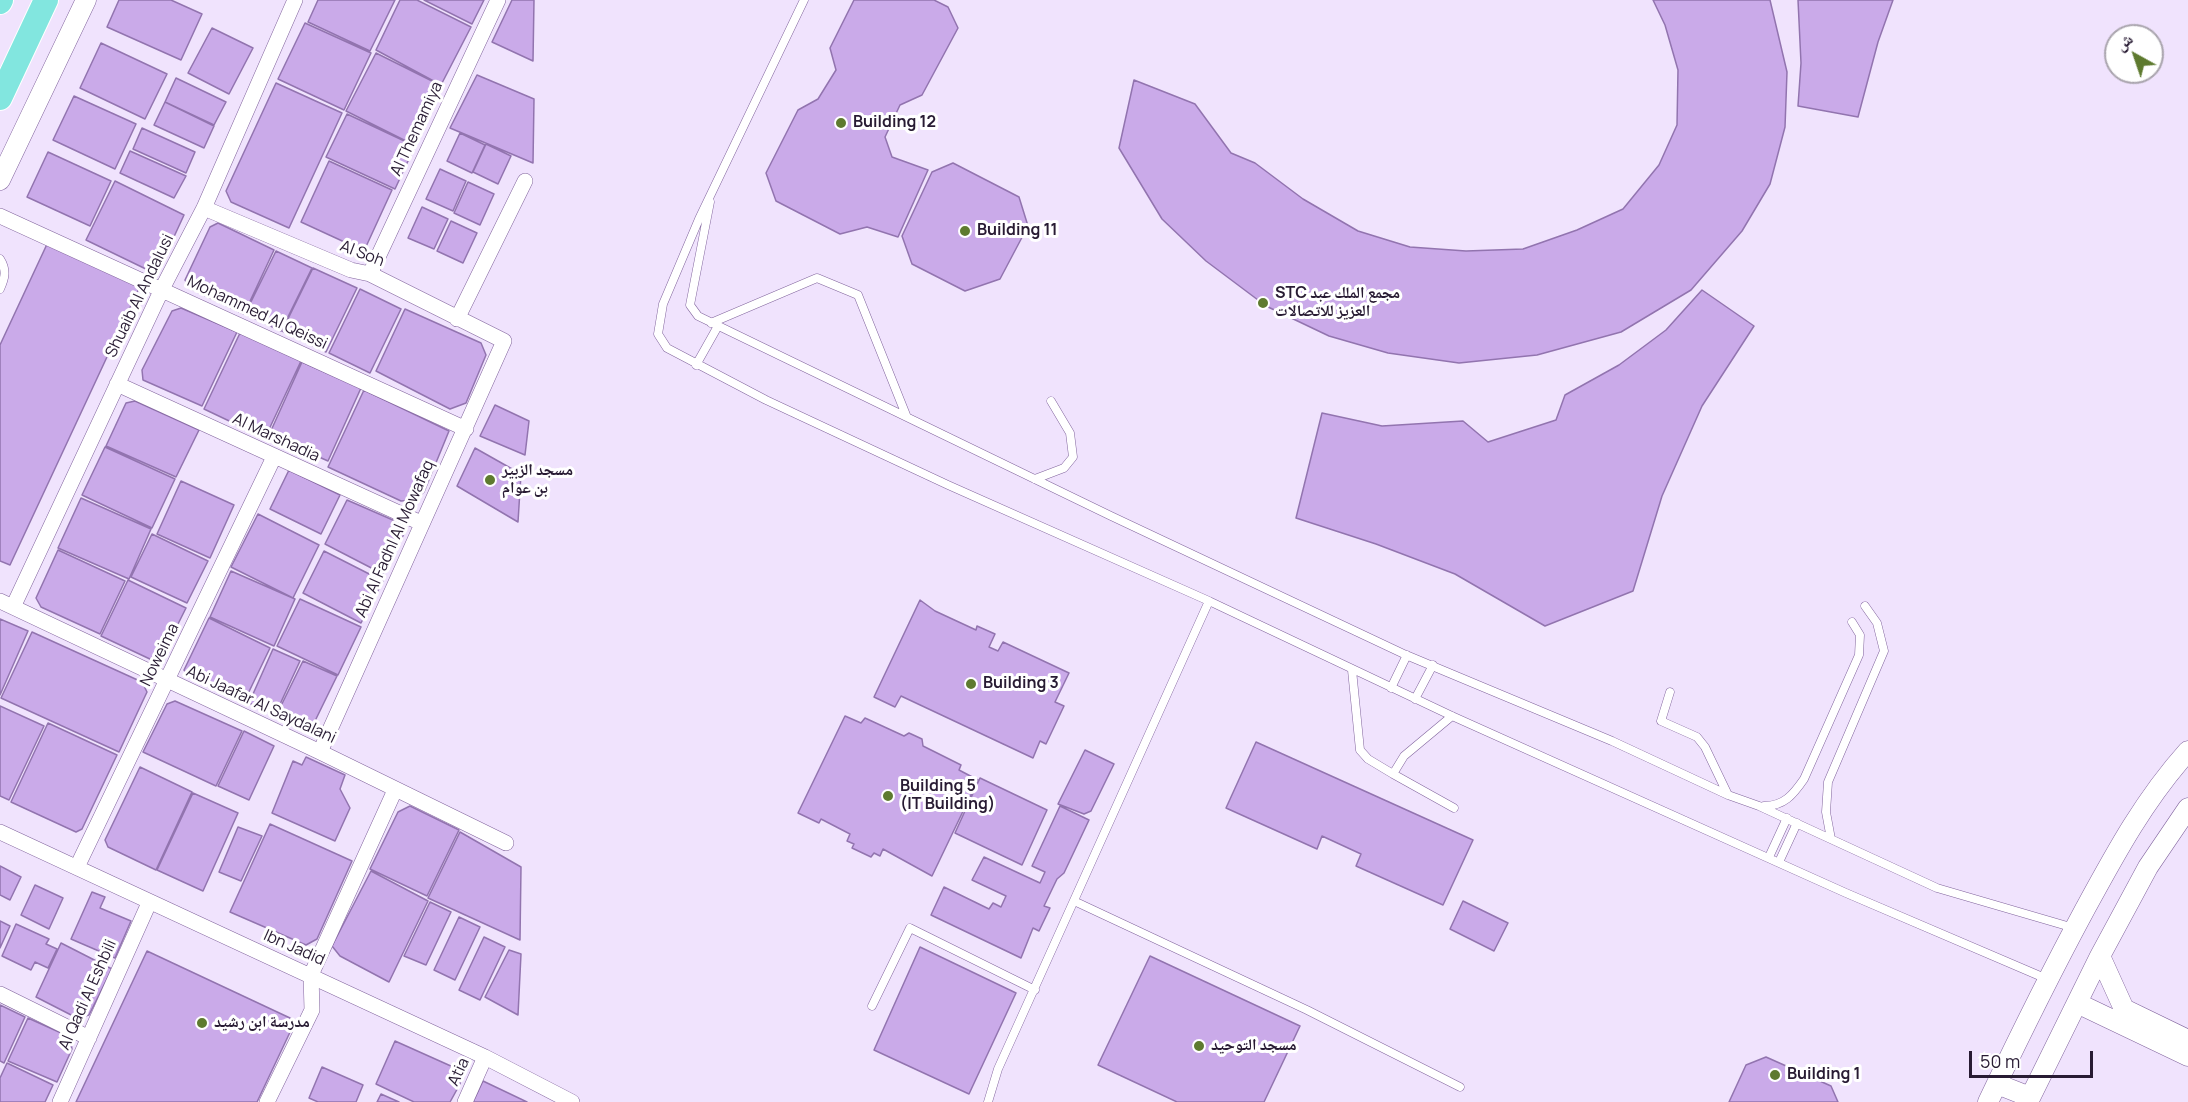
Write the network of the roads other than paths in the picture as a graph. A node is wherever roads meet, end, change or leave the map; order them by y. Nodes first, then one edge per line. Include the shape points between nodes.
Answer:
1 (46, 0) edge
2 (86, 0) edge
3 (296, 0) edge
4 (498, 0) edge
5 (804, 0) edge
6 (0, 98) edge
7 (0, 180) edge
8 (525, 181) dead end
9 (713, 189) junction
10 (204, 208) junction
11 (0, 216) edge
12 (0, 259) edge
13 (370, 274) junction
14 (162, 288) junction
15 (0, 289) edge
16 (457, 319) junction
17 (715, 325) junction
18 (504, 340) joint
19 (696, 365) junction
20 (117, 384) junction
21 (1051, 401) dead end
22 (906, 415) junction
23 (466, 429) junction
24 (274, 457) junction
25 (1035, 479) junction
26 (421, 524) junction
27 (1209, 601) junction
28 (7, 604) edge
29 (1865, 606) dead end
30 (1851, 622) dead end
31 (1407, 655) junction
32 (1433, 665) junction
33 (1352, 670) junction
34 (168, 681) junction
35 (1391, 688) junction
36 (1670, 692) dead end
37 (1415, 699) junction
38 (1452, 716) junction
39 (2188, 751) edge
40 (320, 752) junction
41 (1393, 774) junction
42 (395, 790) junction
43 (1728, 795) junction
44 (1760, 806) junction
45 (1454, 808) dead end
46 (2188, 808) edge
47 (1787, 818) junction
48 (1797, 823) junction
49 (0, 832) edge
50 (1831, 839) junction
51 (506, 843) dead end
52 (1768, 857) junction
53 (1779, 862) junction
54 (77, 867) junction
55 (1074, 902) junction
56 (149, 903) junction
57 (2074, 928) junction
58 (2100, 956) junction
59 (311, 975) junction
60 (2044, 984) junction
61 (1035, 990) junction
62 (0, 994) edge
63 (2077, 1003) junction
64 (872, 1006) dead end
65 (89, 1038) junction
66 (2188, 1040) edge
67 (2188, 1056) edge
68 (485, 1058) junction
69 (1997, 1084) junction
70 (1460, 1087) dead end
71 (2029, 1100) edge
72 (60, 1102) edge
73 (267, 1102) edge
74 (465, 1102) edge
75 (572, 1102) edge
76 (988, 1102) edge
77 (1988, 1102) edge

1 - 6 main road
2 - 7 street
3 - 10 street, Shuaib Al Andalusi
4 - 13 street, Al Themamiya
5 - 9 lane
8 - 16 street
9 - 17 lane via 690,305 698,316
9 - 19 lane via 663,304 658,334 667,348
10 - 13 street, Al Soh via 351,270
10 - 14 street, Shuaib Al Andalusi
11 - 14 street, Mohammed Al Qeissi
12 - 15 lane via 5,273
13 - 16 street, Al Soh
14 - 20 street, Shuaib Al Andalusi
14 - 23 street, Mohammed Al Qeissi
16 - 18 street, Al Soh
17 - 19 lane
17 - 22 lane
17 - 22 lane via 818,278 858,295
18 - 23 street, Abi Al Fadhl Al Mowafaq
19 - 27 lane via 948,485
20 - 24 street, Al Marshadia
20 - 28 street, Shuaib Al Andalusi
21 - 25 lane via 1070,433 1072,457 1064,468
22 - 25 lane
23 - 26 street, Abi Al Fadhl Al Mowafaq
24 - 26 street, Al Marshadia
24 - 34 street, Noweima
25 - 31 lane
26 - 40 street, Abi Al Fadhl Al Mowafaq
27 - 33 lane
27 - 55 lane
28 - 34 street, Abi Jaafar Al Saydalani
29 - 50 lane via 1877,623 1884,651 1828,782 1826,812
30 - 44 lane via 1860,635 1859,656 1804,779 1793,795 1777,806
31 - 32 lane
31 - 35 lane
32 - 37 lane
32 - 43 lane
33 - 35 lane
33 - 41 lane via 1360,750
34 - 40 street, Abi Jaafar Al Saydalani
34 - 54 street, Noweima
35 - 37 lane
36 - 43 lane via 1661,721 1697,737
37 - 38 lane
38 - 41 lane via 1404,756
38 - 52 lane
39 - 57 street via 2156,788 2126,833
40 - 42 street, Abi Jaafar Al Saydalani
41 - 45 lane
42 - 51 street, Abi Jaafar Al Saydalani
42 - 59 street
43 - 44 lane
44 - 47 lane
46 - 58 street via 2148,867
47 - 48 lane
47 - 52 lane
48 - 50 lane
48 - 53 lane
49 - 54 street, Ibn Jadid
50 - 57 lane via 1937,888
52 - 53 lane
53 - 60 lane
54 - 56 street, Ibn Jadid
55 - 61 lane
55 - 70 lane
56 - 59 street, Ibn Jadid
56 - 65 street, Al Qadi Al Eshbili
57 - 60 street
58 - 63 street
58 - 66 street via 2124,1009
59 - 68 street, Ibn Jadid
59 - 73 street via 312,1010
60 - 69 street
61 - 64 lane via 910,928
61 - 76 lane via 998,1069
62 - 65 street
63 - 67 street
63 - 71 street
65 - 72 street, Al Qadi Al Eshbili
68 - 74 street, Atia
68 - 75 street, Ibn Jadid
69 - 71 street
69 - 77 street

